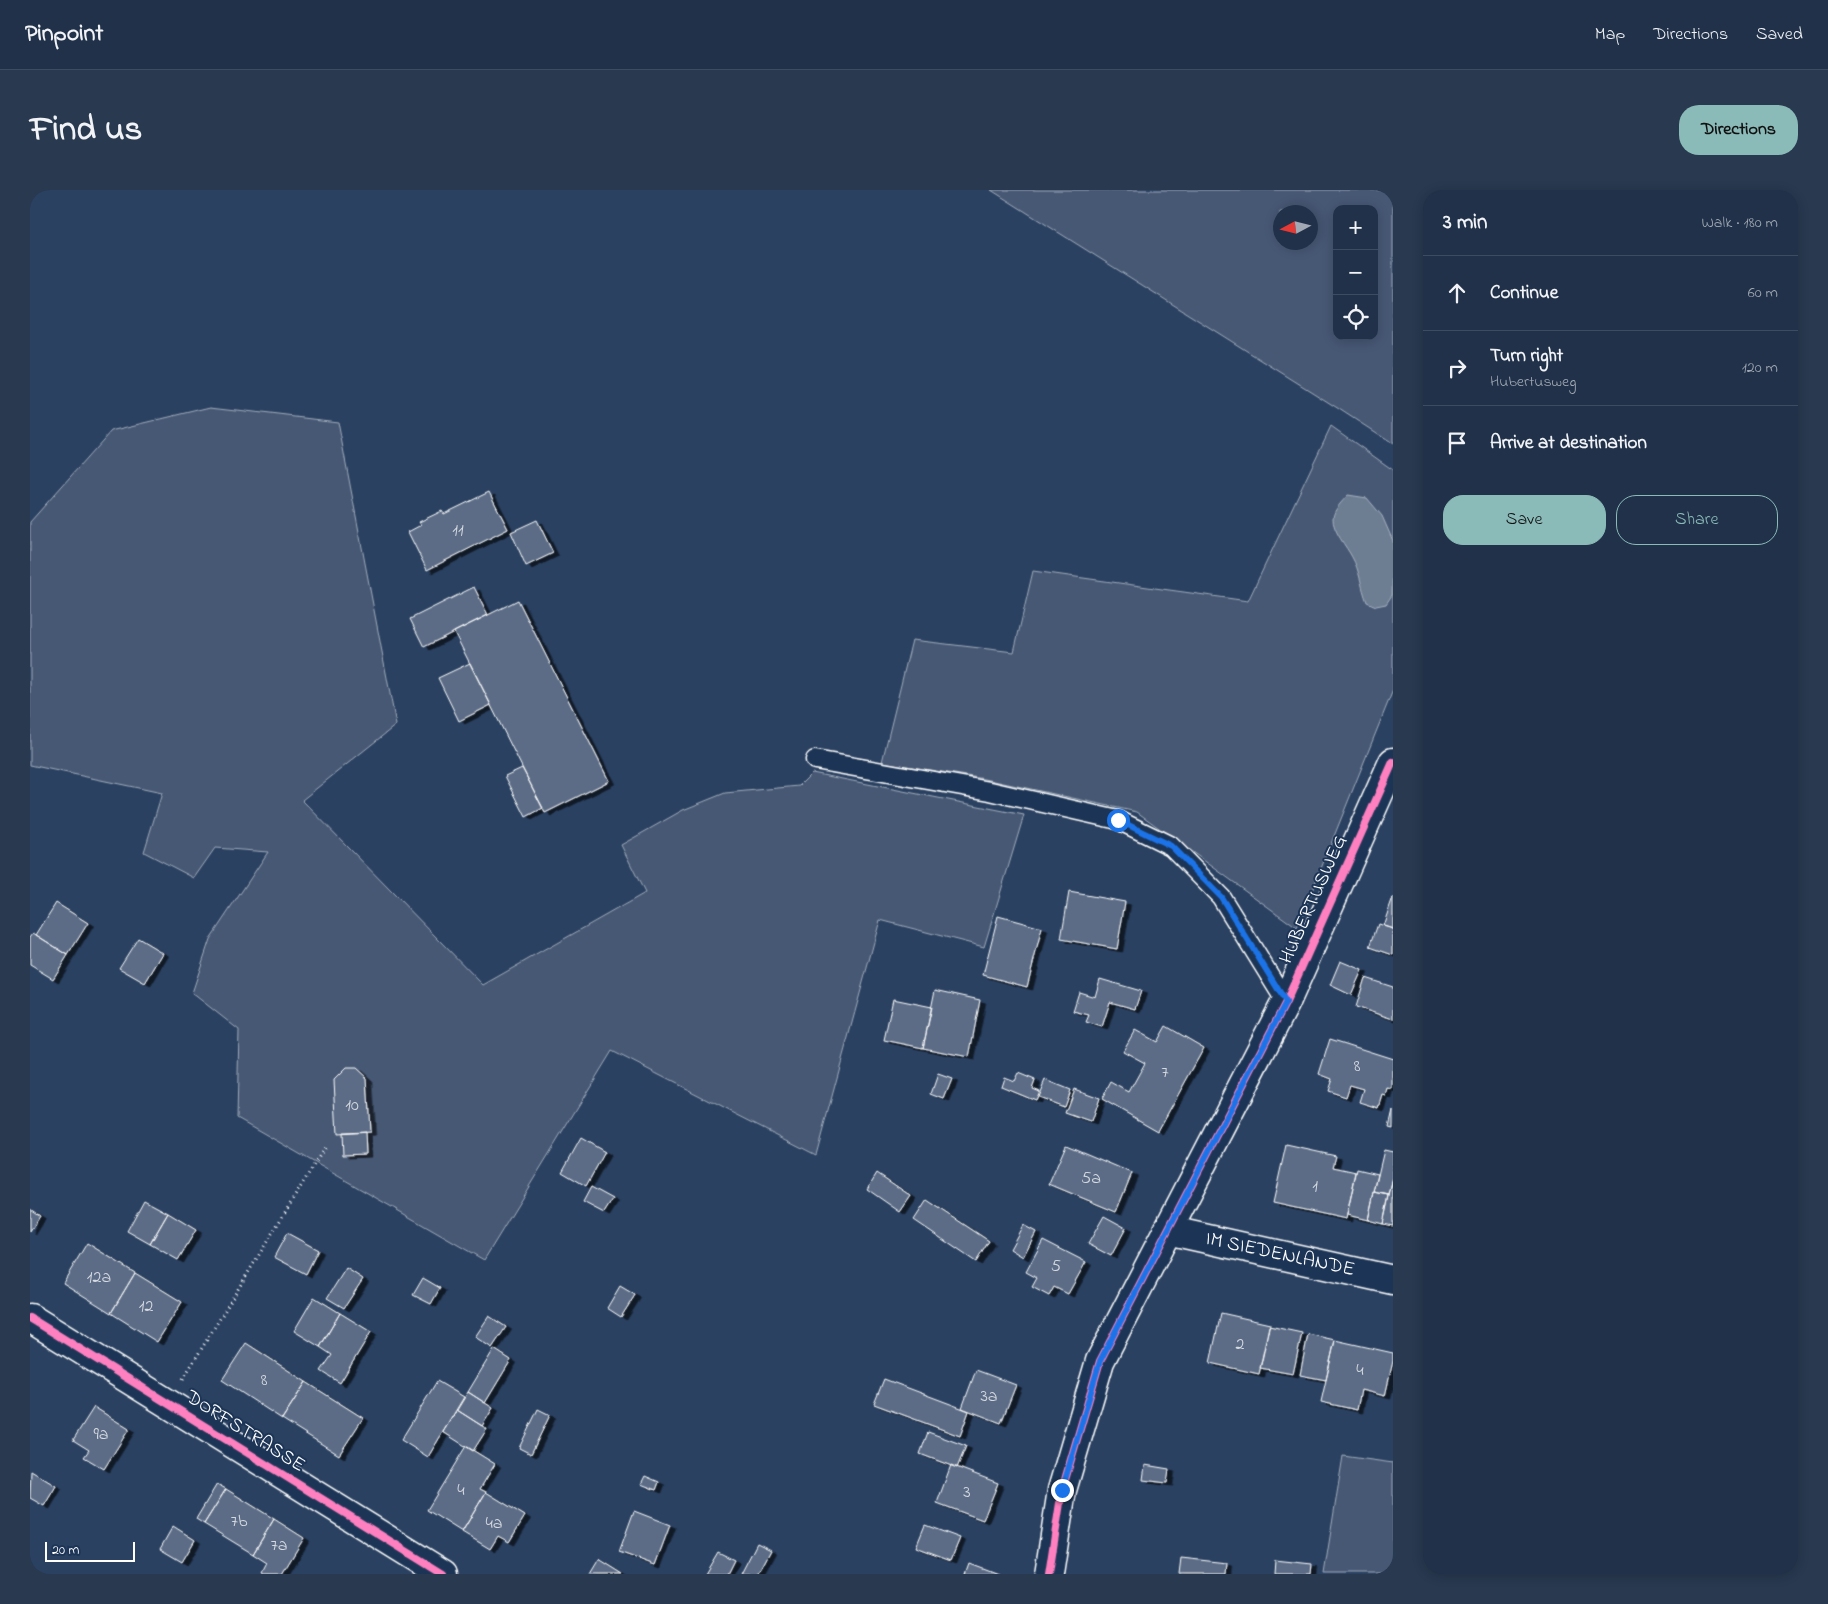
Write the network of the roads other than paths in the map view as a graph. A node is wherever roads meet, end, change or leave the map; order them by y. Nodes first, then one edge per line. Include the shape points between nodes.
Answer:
1 (815, 760) dead end
2 (1393, 762) edge
3 (1286, 1002) junction
4 (1167, 1230) junction
5 (1393, 1280) edge
6 (30, 1318) edge
7 (443, 1574) edge
8 (1049, 1574) edge

1 - 3 lane via 990,791 1118,820 1171,846 1221,897
2 - 3 street, HUBERTUSWEG
3 - 4 street, HUBERTUSWEG
4 - 5 street, IM SIEDENLANDE
4 - 8 street, HUBERTUSWEG via 1100,1361 1062,1490
6 - 7 street, DORFSTRASSE

